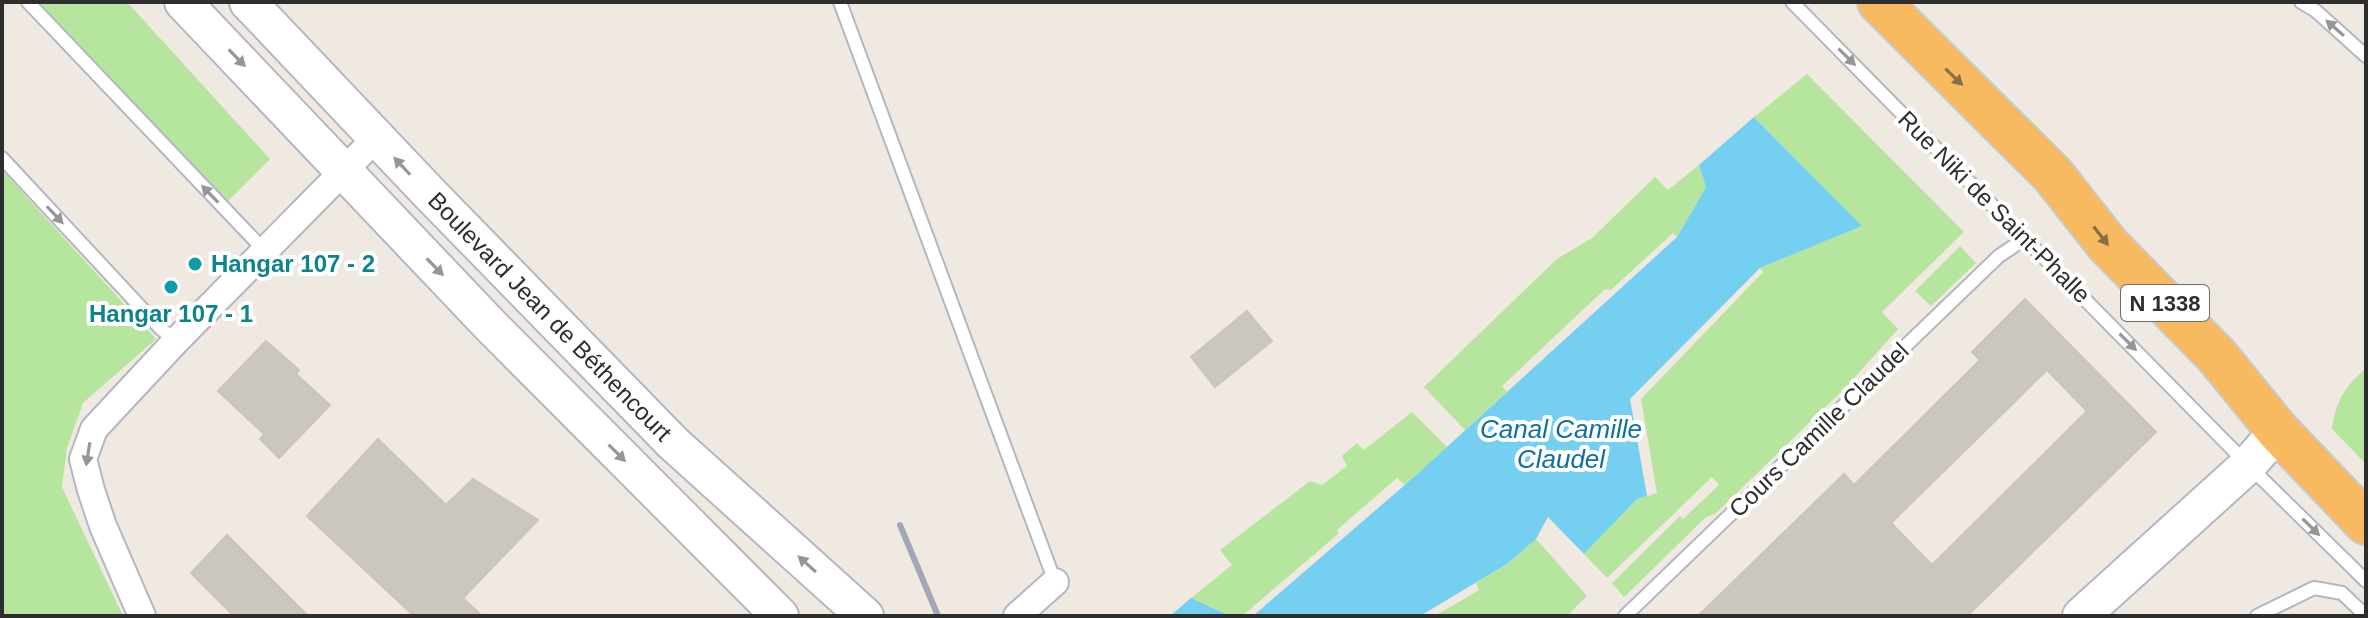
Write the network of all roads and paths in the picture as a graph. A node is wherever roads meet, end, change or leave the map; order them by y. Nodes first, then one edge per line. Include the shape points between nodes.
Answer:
1 (28, 2) edge
2 (183, 2) edge
3 (248, 2) edge
4 (840, 2) edge
5 (1792, 2) edge
6 (1879, 2) edge
7 (2301, 2) edge
8 (2366, 56) edge
9 (376, 138) junction
10 (2, 158) edge
11 (343, 170) junction
12 (2014, 246) dead end
13 (264, 250) junction
14 (176, 341) junction
15 (2278, 431) junction
16 (2248, 465) junction
17 (2366, 523) edge
18 (2366, 581) edge
19 (1055, 582) joint
20 (142, 616) edge
21 (780, 616) edge
22 (865, 616) edge
23 (1017, 616) edge
24 (1625, 616) edge
25 (2081, 616) edge
26 (2257, 616) edge
27 (2366, 616) edge

13 -> 1 lane
2 -> 11 main road, Boulevard Jean de Béthencourt
3 - 9 main road, Boulevard Jean de Béthencourt
4 - 19 lane
5 -> 16 lane, Rue Niki de Saint-Phalle
6 -> 15 highway, N 1338 via 2053,175 2108,245 2217,356
8 -> 7 lane
9 - 11 street
22 -> 9 main road, Boulevard Jean de Béthencourt via 673,443
10 -> 14 lane
11 - 13 street
11 -> 21 main road, Boulevard Jean de Béthencourt
12 - 24 lane, Cours Camille Claudel
13 - 14 street
14 -> 20 street via 94,429 83,459 103,526
15 - 16 main road
15 - 17 highway, N 1338
16 -> 18 lane, Rue Niki de Saint-Phalle
16 - 25 main road
19 - 23 street
26 - 27 lane via 2314,588 2342,593

